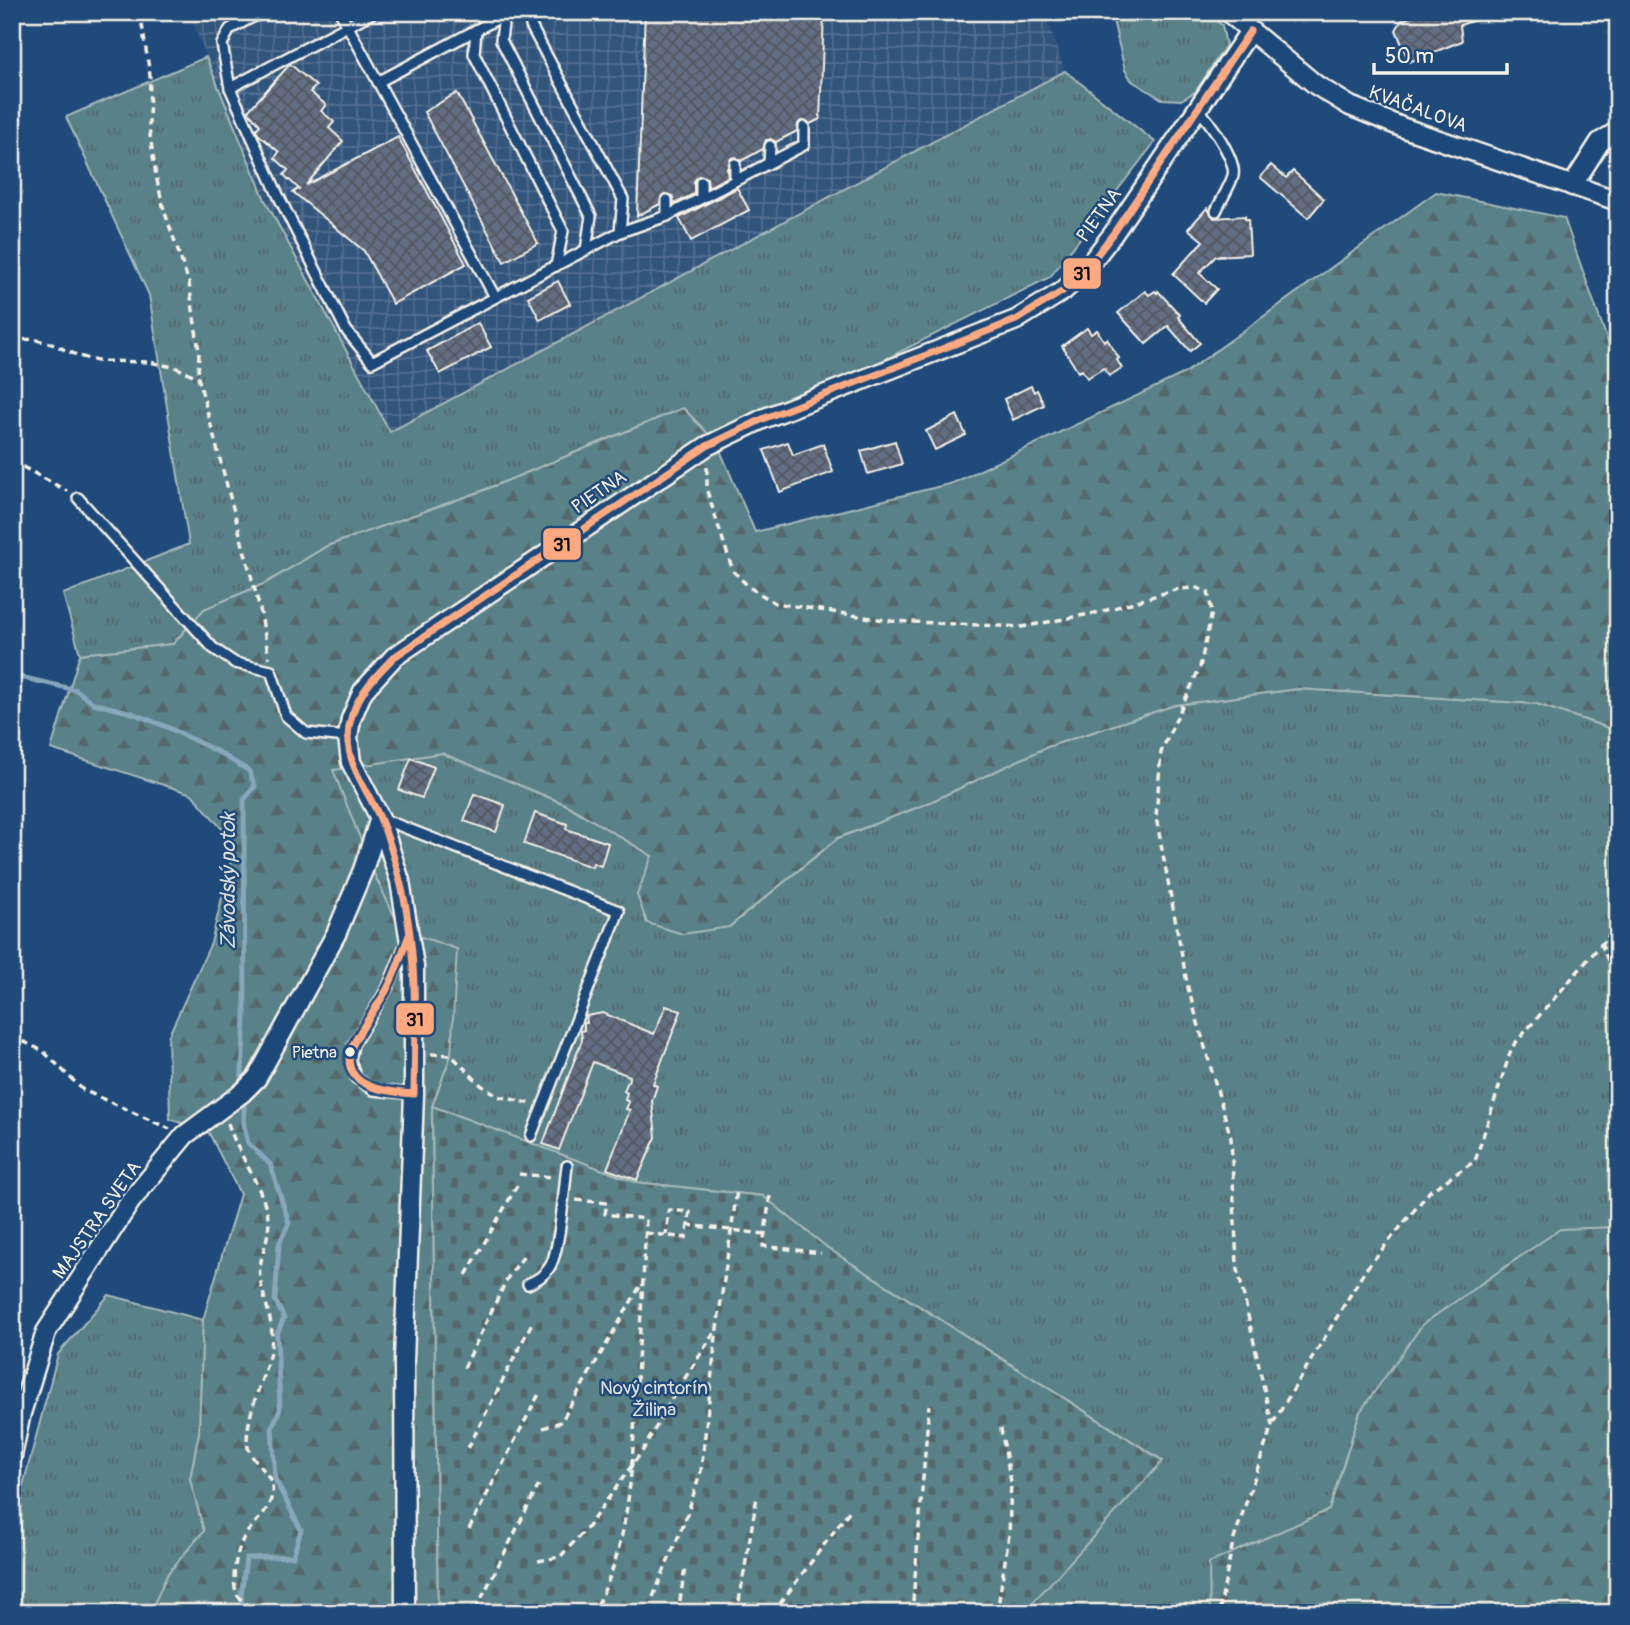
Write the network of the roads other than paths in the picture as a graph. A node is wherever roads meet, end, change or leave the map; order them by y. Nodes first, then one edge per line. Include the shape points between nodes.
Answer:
1 (262, 12) edge
2 (340, 12) edge
3 (374, 12) edge
4 (531, 12) edge
5 (1228, 12) edge
6 (507, 14) edge
7 (348, 26) junction
8 (477, 30) junction
9 (1250, 32) junction
10 (378, 82) junction
11 (230, 88) junction
12 (1197, 109) junction
13 (804, 127) dead end
14 (1618, 131) edge
15 (769, 146) dead end
16 (769, 163) junction
17 (735, 164) dead end
18 (734, 180) junction
19 (701, 182) dead end
20 (1572, 186) junction
21 (701, 198) junction
22 (667, 200) dead end
23 (1618, 201) edge
24 (1216, 211) dead end
25 (667, 216) junction
26 (620, 232) junction
27 (586, 250) junction
28 (556, 266) junction
29 (495, 298) junction
30 (78, 498) road end
31 (348, 737) junction
32 (380, 818) junction
33 (409, 935) junction
34 (414, 1094) junction
35 (531, 1136) dead end
36 (567, 1166) dead end
37 (527, 1284) dead end
38 (12, 1456) edge
39 (405, 1613) edge

1 - 11 lane via 230,29 222,44
2 - 7 lane
3 - 7 lane
4 - 26 lane via 531,26 623,200
5 - 9 street, KVAČALOVA
6 - 8 lane
6 - 27 lane via 501,40 591,216
7 - 10 lane
7 - 11 lane
8 - 10 lane
8 - 28 lane via 474,54 563,231
9 - 12 street, PIETNA
9 - 20 street, KVAČALOVA via 1350,106
10 - 29 lane
11 - 29 lane via 346,330 372,362
12 - 24 lane via 1206,116 1233,163 1234,174
12 - 31 street, PIETNA via 1083,273 1040,307 707,446 394,657 363,691
13 - 16 lane via 804,145
14 - 20 street via 1600,142
15 - 16 lane
16 - 18 lane
17 - 18 lane
18 - 21 lane
19 - 21 lane
20 - 23 street, KVAČALOVA
21 - 25 lane
22 - 25 lane
25 - 26 lane
26 - 27 lane
27 - 28 lane
28 - 29 lane
30 - 31 lane via 213,648 235,663 271,671 286,716 306,733
31 - 32 street, PIETNA via 351,762
32 - 33 street, PIETNA via 400,881
32 - 35 lane via 619,911
32 - 38 street, MAJSTRA SVETA via 336,934 257,1078 185,1135 130,1202 46,1332
33 - 34 street, PIETNA via 415,995
33 - 34 lane via 388,987 353,1045 350,1060 356,1078 373,1090
34 - 39 street, PIETNA via 404,1361
36 - 37 lane via 552,1266

